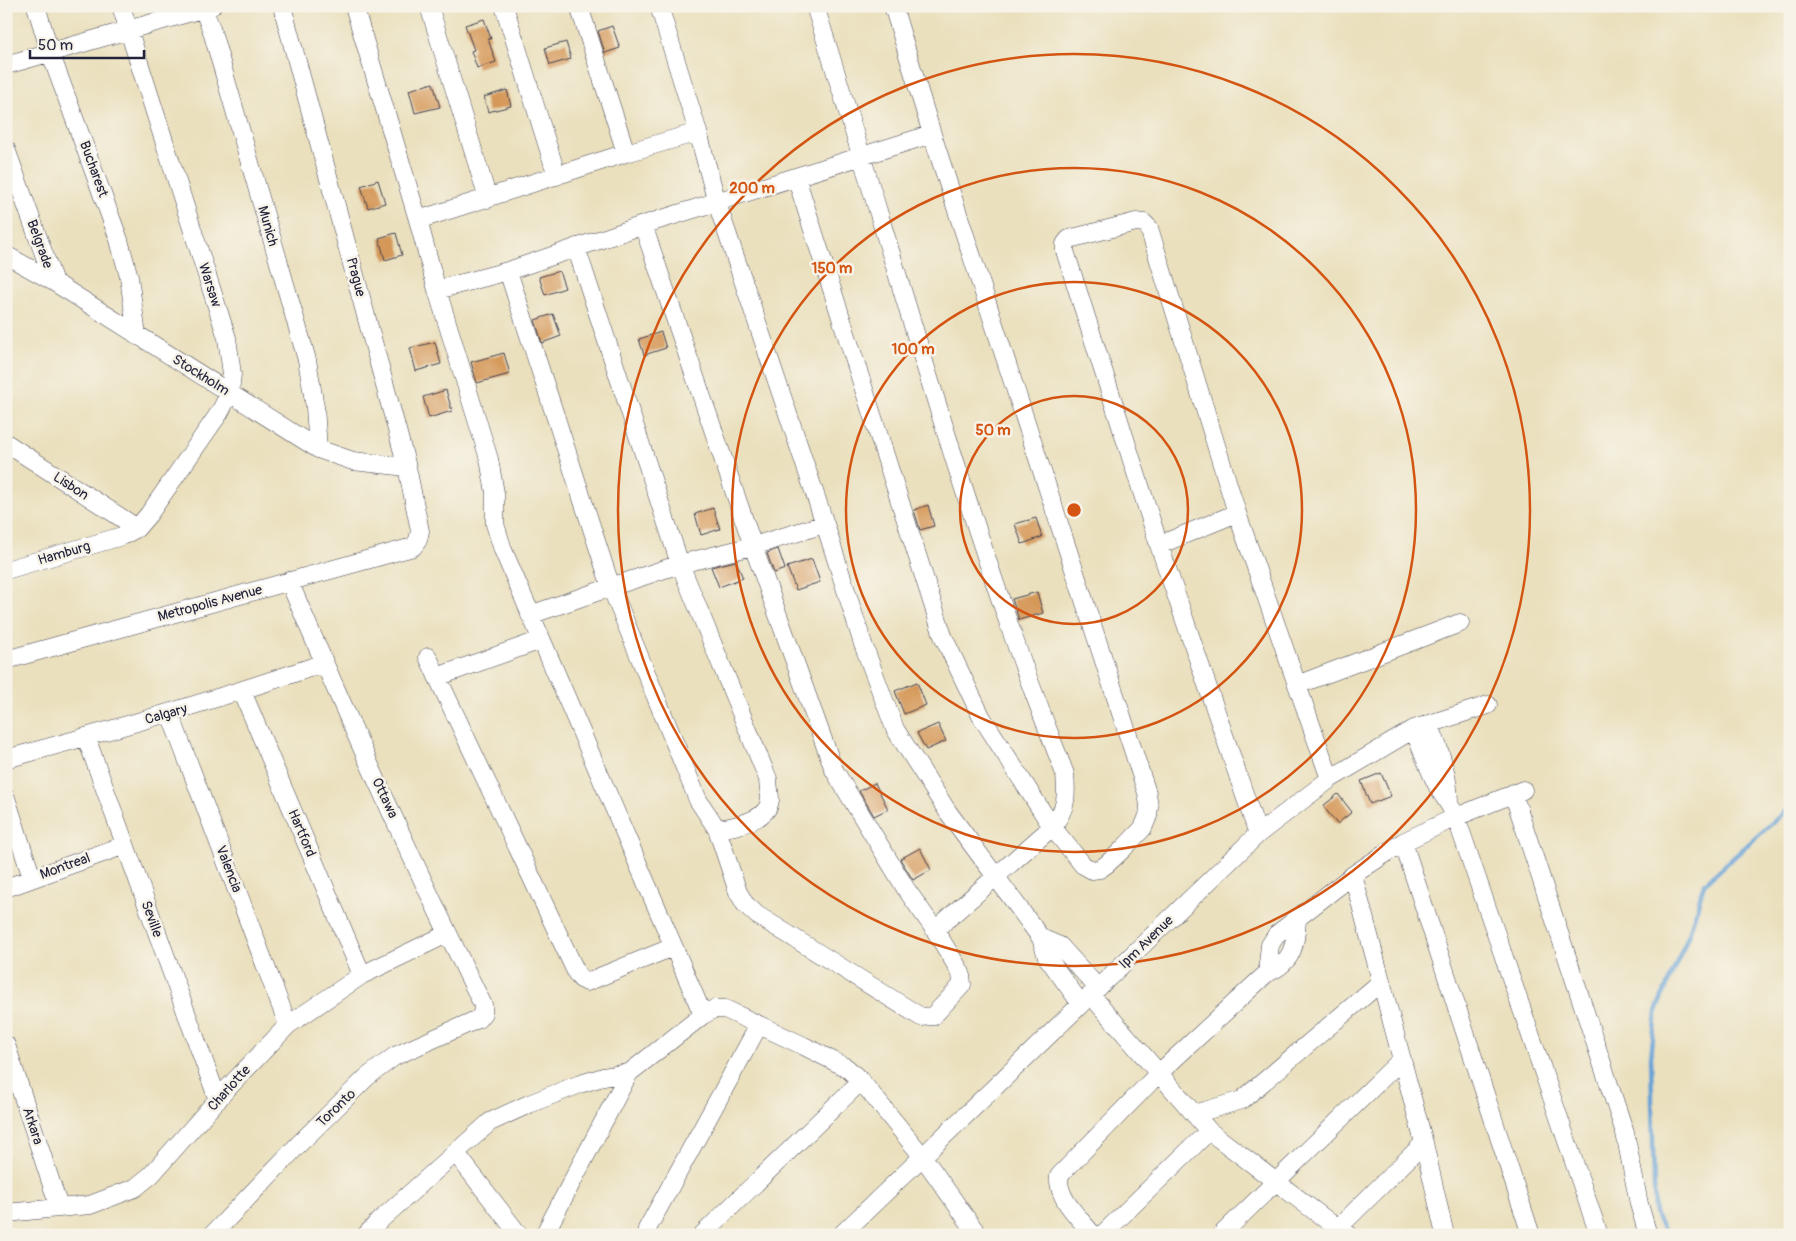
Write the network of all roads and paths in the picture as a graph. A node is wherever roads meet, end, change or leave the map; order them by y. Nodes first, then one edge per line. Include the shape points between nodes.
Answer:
1 (36, 6) edge
2 (121, 6) edge
3 (282, 6) edge
4 (354, 6) edge
5 (429, 6) edge
6 (504, 6) edge
7 (579, 6) edge
8 (659, 6) edge
9 (814, 6) edge
10 (893, 6) edge
11 (206, 7) edge
12 (129, 32) junction
13 (50, 52) junction
14 (6, 65) edge
15 (698, 132) junction
16 (932, 134) junction
17 (6, 149) edge
18 (626, 153) junction
19 (862, 156) junction
20 (557, 176) junction
21 (796, 177) junction
22 (488, 199) junction
23 (717, 203) junction
24 (418, 220) junction
25 (643, 225) junction
26 (576, 247) junction
27 (6, 254) edge
28 (508, 271) junction
29 (54, 282) junction
30 (437, 290) junction
31 (137, 336) junction
32 (230, 392) junction
33 (6, 443) edge
34 (318, 450) junction
35 (407, 467) junction
36 (1238, 513) junction
37 (825, 524) junction
38 (129, 532) junction
39 (1159, 545) junction
40 (413, 546) joint
41 (753, 546) junction
42 (680, 564) junction
43 (6, 570) edge
44 (289, 581) junction
45 (611, 587) junction
46 (530, 615) junction
47 (1460, 624) dead end
48 (541, 640) junction
49 (428, 657) dead end
50 (6, 660) edge
51 (324, 663) junction
52 (437, 677) junction
53 (1297, 685) junction
54 (242, 691) junction
55 (1488, 705) dead end
56 (170, 714) junction
57 (1421, 726) junction
58 (86, 737) junction
59 (6, 759) edge
60 (1330, 779) junction
61 (6, 798) edge
62 (1453, 810) junction
63 (1052, 826) junction
64 (716, 829) junction
65 (1258, 834) junction
66 (1403, 842) junction
67 (125, 845) junction
68 (1353, 875) junction
69 (995, 877) junction
70 (32, 878) junction
71 (6, 888) edge
72 (935, 930) junction
73 (448, 934) junction
74 (673, 947) junction
75 (362, 975) junction
76 (1381, 982) junction
77 (1090, 996) junction
78 (482, 1013) joint
79 (703, 1015) junction
80 (288, 1025) junction
81 (760, 1025) junction
82 (6, 1045) edge
83 (1402, 1059) junction
84 (1159, 1073) junction
85 (629, 1074) junction
86 (861, 1081) junction
87 (218, 1100) junction
88 (1194, 1114) junction
89 (1208, 1131) junction
90 (1424, 1143) junction
91 (455, 1152) junction
92 (923, 1157) junction
93 (1277, 1181) junction
94 (59, 1207) junction
95 (6, 1213) edge
96 (377, 1230) edge
97 (1337, 1233) edge
98 (976, 1234) edge
99 (212, 1235) edge
100 (519, 1235) edge
101 (544, 1235) edge
102 (648, 1235) edge
103 (702, 1235) edge
104 (841, 1235) edge
105 (1093, 1235) edge
106 (1102, 1235) edge
107 (1222, 1235) edge
108 (1445, 1235) edge
109 (1531, 1235) edge
110 (1599, 1235) edge
111 (1648, 1235) edge

1 - 13 street, Bucharest
2 - 12 street, Warsaw
3 - 35 street, Prague
4 - 24 street
5 - 22 street
6 - 20 street
7 - 18 street
8 - 15 street
9 - 19 street
10 - 16 street
11 - 12 street
11 - 34 street, Munich via 307,360
12 - 13 street
12 - 32 street, Warsaw via 227,338 232,374
13 - 14 street
13 - 31 street, Bucharest via 119,240 129,277
15 - 18 street
15 - 23 street
16 - 19 street
16 - 63 street via 1147,793 1148,816 1143,828 1100,869 1092,870 1083,865
17 - 29 street, Belgrade
18 - 20 street
19 - 21 street
19 - 63 street via 962,483 1012,634 1065,774 1065,804
20 - 22 street
21 - 23 street
21 - 63 street via 943,636 981,716
22 - 24 street
23 - 25 street
23 - 37 street
24 - 30 street
25 - 26 street
25 - 41 street
26 - 28 street
26 - 42 street
27 - 29 street, Stockholm
28 - 30 street
28 - 45 street
29 - 31 street, Stockholm
30 - 46 street via 489,459 495,524
31 - 32 street, Stockholm
32 - 34 street, Stockholm
32 - 38 street, Warsaw via 220,412 149,514
33 - 38 street, Lisbon
34 - 35 street, Stockholm via 353,461
35 - 40 street, Prague via 420,531
36 - 39 street
36 - 39 street via 1149,228 1136,222 1069,239 1065,251
36 - 53 street
37 - 41 street
37 - 69 street via 863,644 895,729 948,812
38 - 43 street, Hamburg
39 - 65 street
40 - 44 street, Metropolis Avenue
41 - 42 street
41 - 72 street via 834,770 906,889
42 - 45 street
42 - 64 street via 768,779 770,801 763,813 738,826
44 - 50 street, Metropolis Avenue
44 - 51 street, Ottawa
45 - 46 street
45 - 64 street via 698,800
46 - 48 street
47 - 53 street
48 - 52 street
48 - 74 street
49 - 52 street
51 - 54 street, Calgary
51 - 73 street, Ottawa
52 - 74 street via 581,979 587,982
53 - 60 street
54 - 56 street, Calgary
54 - 75 street, Hartford
55 - 57 street, Ipm Avenue
56 - 58 street, Calgary
56 - 80 street, Valencia
57 - 60 street, Ipm Avenue
57 - 62 street via 1424,757
58 - 59 street, Calgary
58 - 67 street, Seville
60 - 65 street, Ipm Avenue
61 - 70 street
62 - 66 street
62 - 110 street
62 - 111 street via 1518,792 1625,1133 1638,1204
63 - 69 street
64 - 72 street via 745,904 921,1017 933,1016 962,985 961,973
65 - 77 street, Ipm Avenue
66 - 68 street
66 - 109 street
67 - 70 street, Montreal
67 - 87 street, Seville
68 - 76 street
68 - 84 street via 1281,930 1270,945 1267,973
69 - 72 street
69 - 77 street via 1041,938 1060,946
70 - 71 street, Montreal
73 - 75 street, Charlotte
73 - 78 street, Ottawa via 482,1005
74 - 79 street
75 - 80 street, Charlotte
76 - 83 street
76 - 88 street via 1242,1100
77 - 84 street
77 - 92 street, Ipm Avenue
78 - 99 street, Toronto via 478,1019 396,1056 367,1078
79 - 81 street via 714,1009 725,1009
79 - 85 street
80 - 87 street, Charlotte
81 - 86 street via 847,1068
81 - 102 street via 647,1229
82 - 94 street, Arkara
83 - 90 street
83 - 93 street
84 - 88 street
84 - 105 street via 1059,1176 1061,1195
85 - 91 street via 603,1077 529,1104 490,1122
85 - 101 street
86 - 92 street
86 - 103 street
87 - 94 street, Charlotte via 151,1175 135,1188 90,1205
88 - 89 street
89 - 93 street
89 - 106 street
90 - 97 street
90 - 108 street
91 - 96 street
91 - 100 street
92 - 98 street
92 - 104 street, Ipm Avenue
93 - 97 street
93 - 107 street
94 - 95 street, Charlotte

